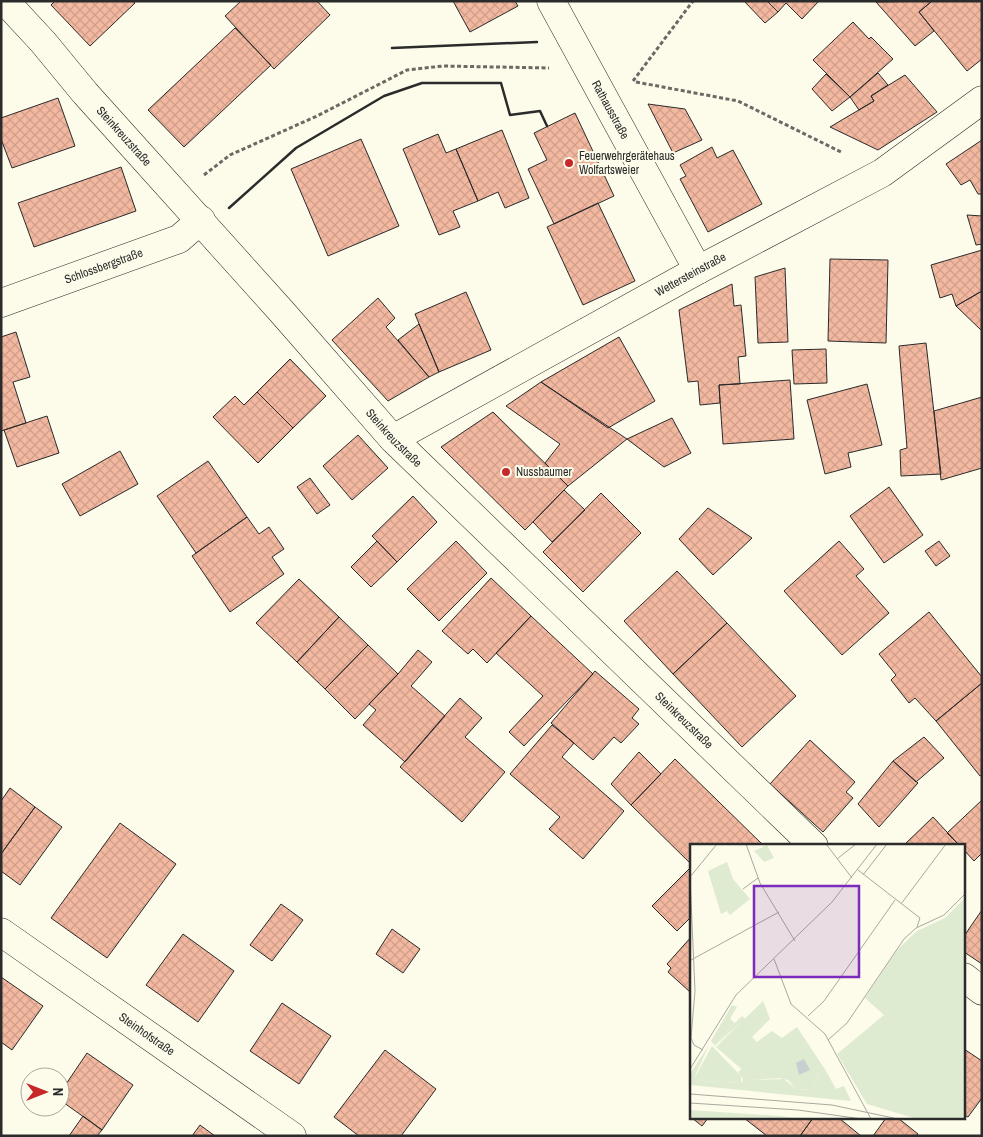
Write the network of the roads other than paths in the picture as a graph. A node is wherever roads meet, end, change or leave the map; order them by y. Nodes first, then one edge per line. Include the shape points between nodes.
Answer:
1 (5, 1) edge
2 (551, 1) edge
3 (982, 100) edge
4 (201, 220) junction
5 (698, 270) junction
6 (1, 303) edge
7 (394, 439) junction
8 (812, 844) edge
9 (1, 932) edge
10 (966, 979) edge
11 (982, 991) edge
12 (292, 1136) edge

1 - 4 street, Steinkreuzstraße
2 - 5 street, Rathausstraße
3 - 5 street, Wettersteinstraße via 882,172
4 - 6 street, Schlossbergstraße via 179,239
4 - 7 street, Steinkreuzstraße
5 - 7 street, Wettersteinstraße
7 - 8 street, Steinkreuzstraße
9 - 12 street, Steinhofstraße
10 - 11 street

